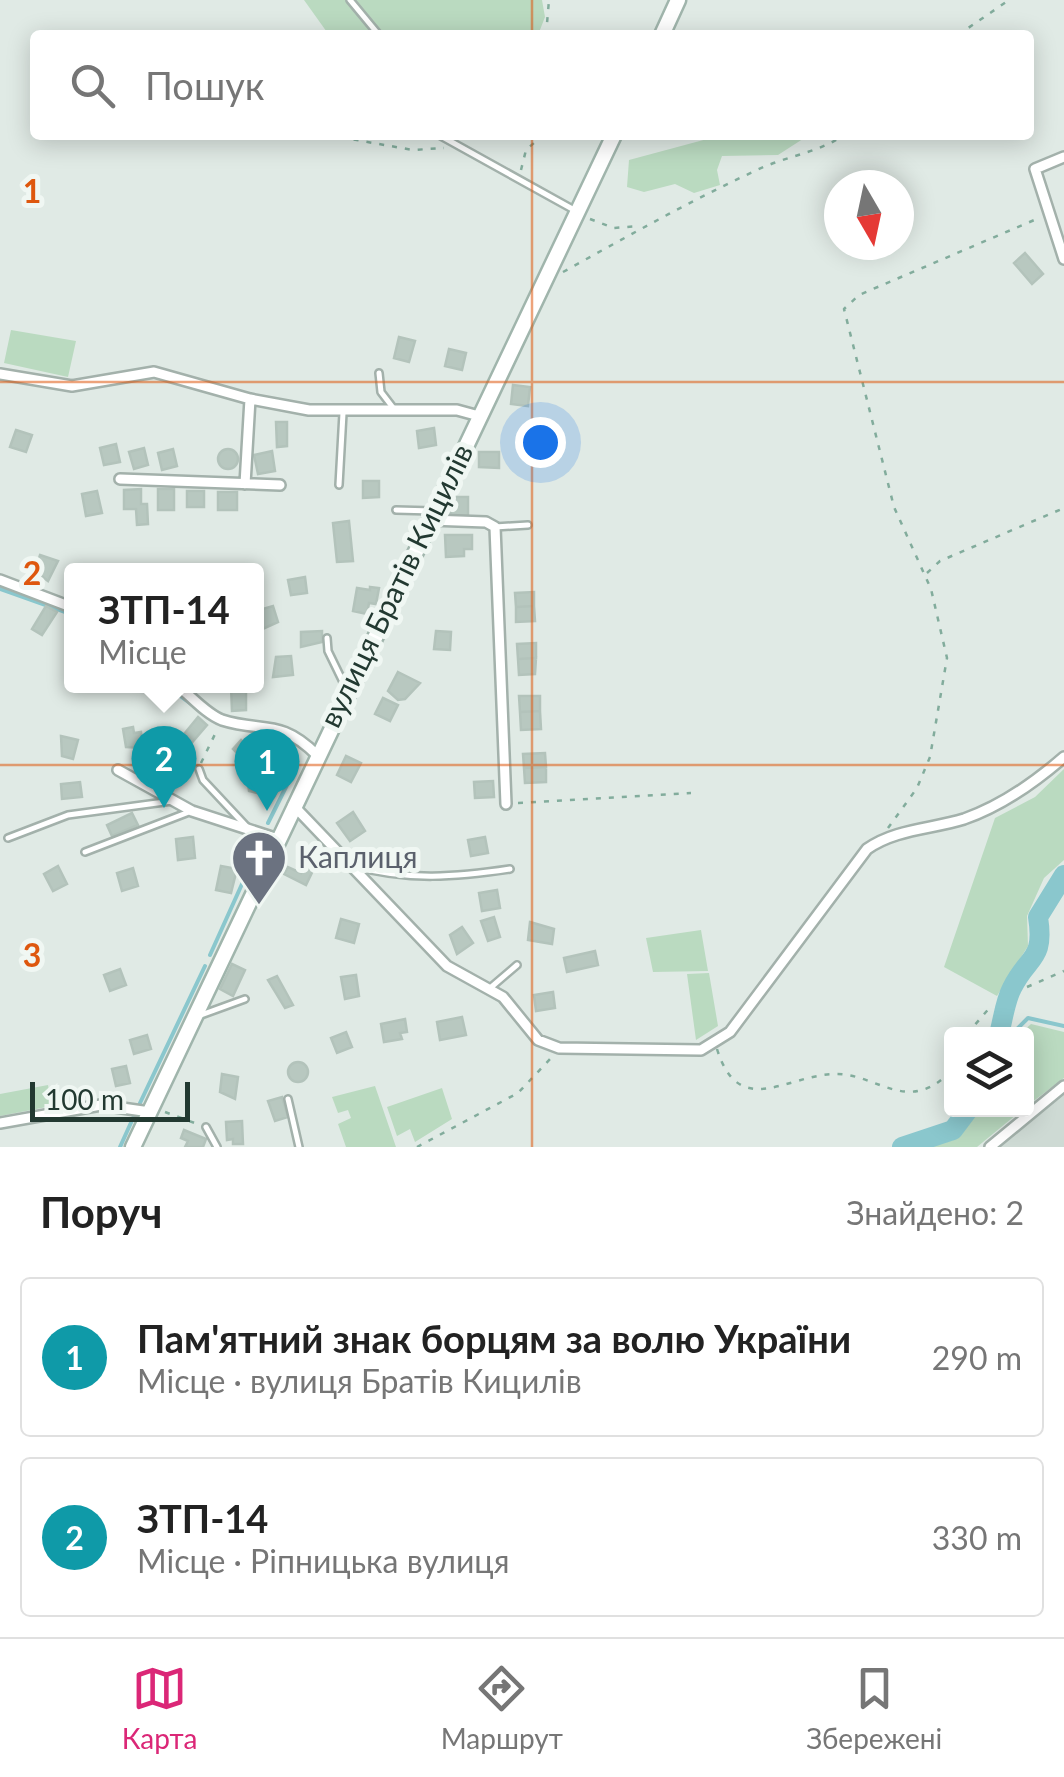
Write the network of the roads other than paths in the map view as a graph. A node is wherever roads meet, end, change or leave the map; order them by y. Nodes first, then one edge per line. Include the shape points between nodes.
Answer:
1 (350, 0) edge
2 (678, 0) edge
3 (375, 30) edge
4 (664, 30) edge
5 (447, 140) edge
6 (612, 140) edge
7 (1064, 157) edge
8 (580, 213) junction
9 (1064, 259) edge
10 (379, 373) dead end
11 (0, 374) edge
12 (250, 399) junction
13 (396, 411) junction
14 (343, 412) junction
15 (479, 416) junction
16 (120, 479) dead end
17 (245, 484) junction
18 (280, 485) dead end
19 (339, 485) dead end
20 (396, 510) dead end
21 (432, 515) junction
22 (494, 526) junction
23 (528, 526) dead end
24 (0, 580) edge
25 (64, 605) edge
26 (328, 638) dead end
27 (347, 691) junction
28 (187, 693) edge
29 (317, 755) junction
30 (1064, 757) edge
31 (151, 766) dead end
32 (198, 769) road end
33 (118, 770) dead end
34 (162, 792) junction
35 (175, 800) junction
36 (506, 804) road end
37 (293, 805) junction
38 (192, 811) junction
39 (247, 827) junction
40 (8, 838) dead end
41 (278, 839) junction
42 (85, 852) dead end
43 (347, 863) junction
44 (510, 869) dead end
45 (517, 965) dead end
46 (489, 989) junction
47 (245, 999) dead end
48 (194, 1016) junction
49 (1064, 1086) edge
50 (288, 1099) dead end
51 (150, 1110) junction
52 (0, 1123) edge
53 (206, 1127) road end
54 (133, 1147) edge
55 (217, 1147) edge
56 (299, 1147) edge
57 (990, 1147) edge

1 - 3 lane
2 - 4 street
5 - 8 lane
6 - 8 street, вулиця Братів Кицилів
7 - 9 street via 1035,169
8 - 15 street, вулиця Братів Кицилів
10 - 13 lane via 380,392
11 - 12 street via 72,386 154,372
12 - 14 street
12 - 17 street
13 - 14 street
13 - 15 street
14 - 19 lane
15 - 21 street, вулиця Братів Кицилів
16 - 17 street
17 - 18 street
20 - 21 lane
21 - 22 street
21 - 27 street, вулиця Братів Кицилів
22 - 23 lane
22 - 36 street
24 - 25 street
26 - 27 lane
27 - 29 street, вулиця Братів Кицилів
28 - 29 street via 222,720 275,727
29 - 37 street, вулиця Братів Кицилів
30 - 46 street via 1009,798 964,818 880,840 856,860 716,1043 682,1051 559,1048 538,1040 518,1011
31 - 34 lane
32 - 39 lane
33 - 34 street
34 - 35 street
35 - 38 street
35 - 40 lane via 68,815
37 - 41 street, вулиця Братів Кицилів
37 - 43 street
38 - 39 street
38 - 42 lane
39 - 41 street
41 - 48 street, вулиця Братів Кицилів
43 - 44 lane via 383,874 450,878
43 - 46 street via 447,966
45 - 46 lane
47 - 48 lane
48 - 51 street, вулиця Братів Кицилів
49 - 57 street
50 - 56 lane
51 - 52 street via 101,1105
51 - 54 street, вулиця Братів Кицилів
53 - 55 lane

